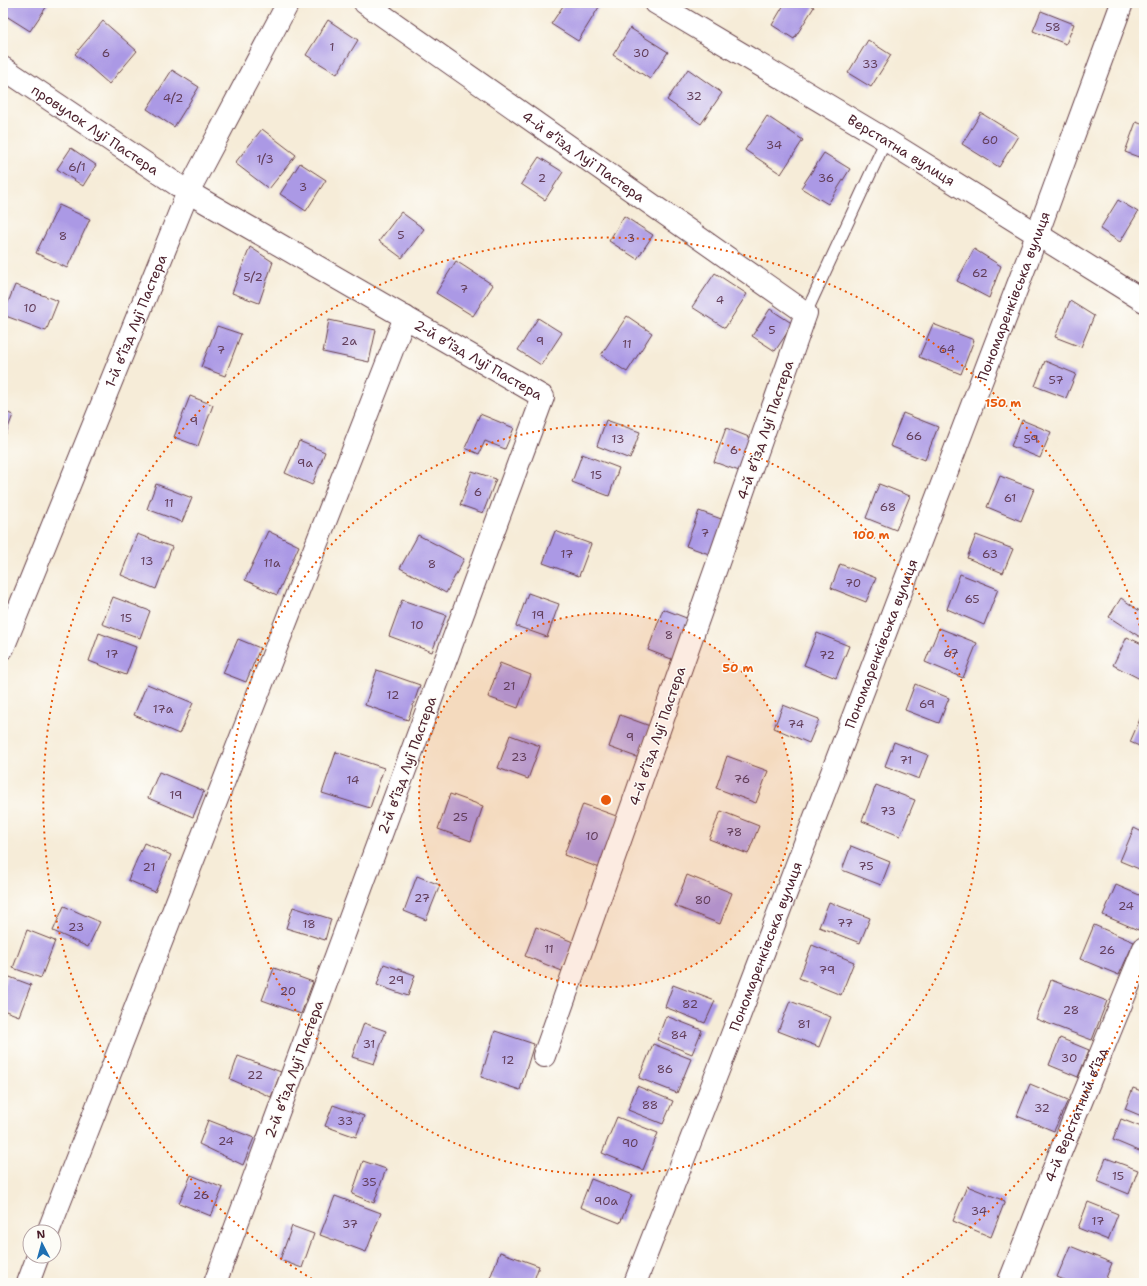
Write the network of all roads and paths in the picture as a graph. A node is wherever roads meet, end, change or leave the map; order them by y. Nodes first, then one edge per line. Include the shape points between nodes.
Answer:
1 (365, 3) edge
2 (656, 3) edge
3 (1122, 3) edge
4 (281, 6) edge
5 (3, 68) edge
6 (886, 140) junction
7 (188, 192) junction
8 (1037, 235) junction
9 (1144, 301) edge
10 (806, 313) junction
11 (405, 317) junction
12 (3, 648) edge
13 (1144, 948) edge
14 (544, 1056) dead end
15 (51, 1224) edge
16 (35, 1264) edge
17 (28, 1283) edge
18 (215, 1283) edge
19 (634, 1283) edge
20 (1009, 1283) edge

1 - 10 street, 4-й в’їзд Луї Пастера
2 - 6 street, Верстатна вулиця
3 - 8 street, Пономаренківська вулиця
4 - 7 street, 1-й в’їзд Луї Пастера
5 - 7 street, провулок Луї Пастера
6 - 8 street, Верстатна вулиця
6 - 10 lane
7 - 11 street, 2-й в’їзд Луї Пастера
7 - 12 street, 1-й в’їзд Луї Пастера
8 - 9 street, Верстатна вулиця
8 - 19 street, Пономаренківська вулиця via 728,1045
10 - 14 street, 4-й в’їзд Луї Пастера
11 - 15 street, 2-й в’їзд Луї Пастера
11 - 18 street, 2-й в’їзд Луї Пастера via 543,397
13 - 20 street, 4-й Верстатний в’їзд
16 - 17 street

